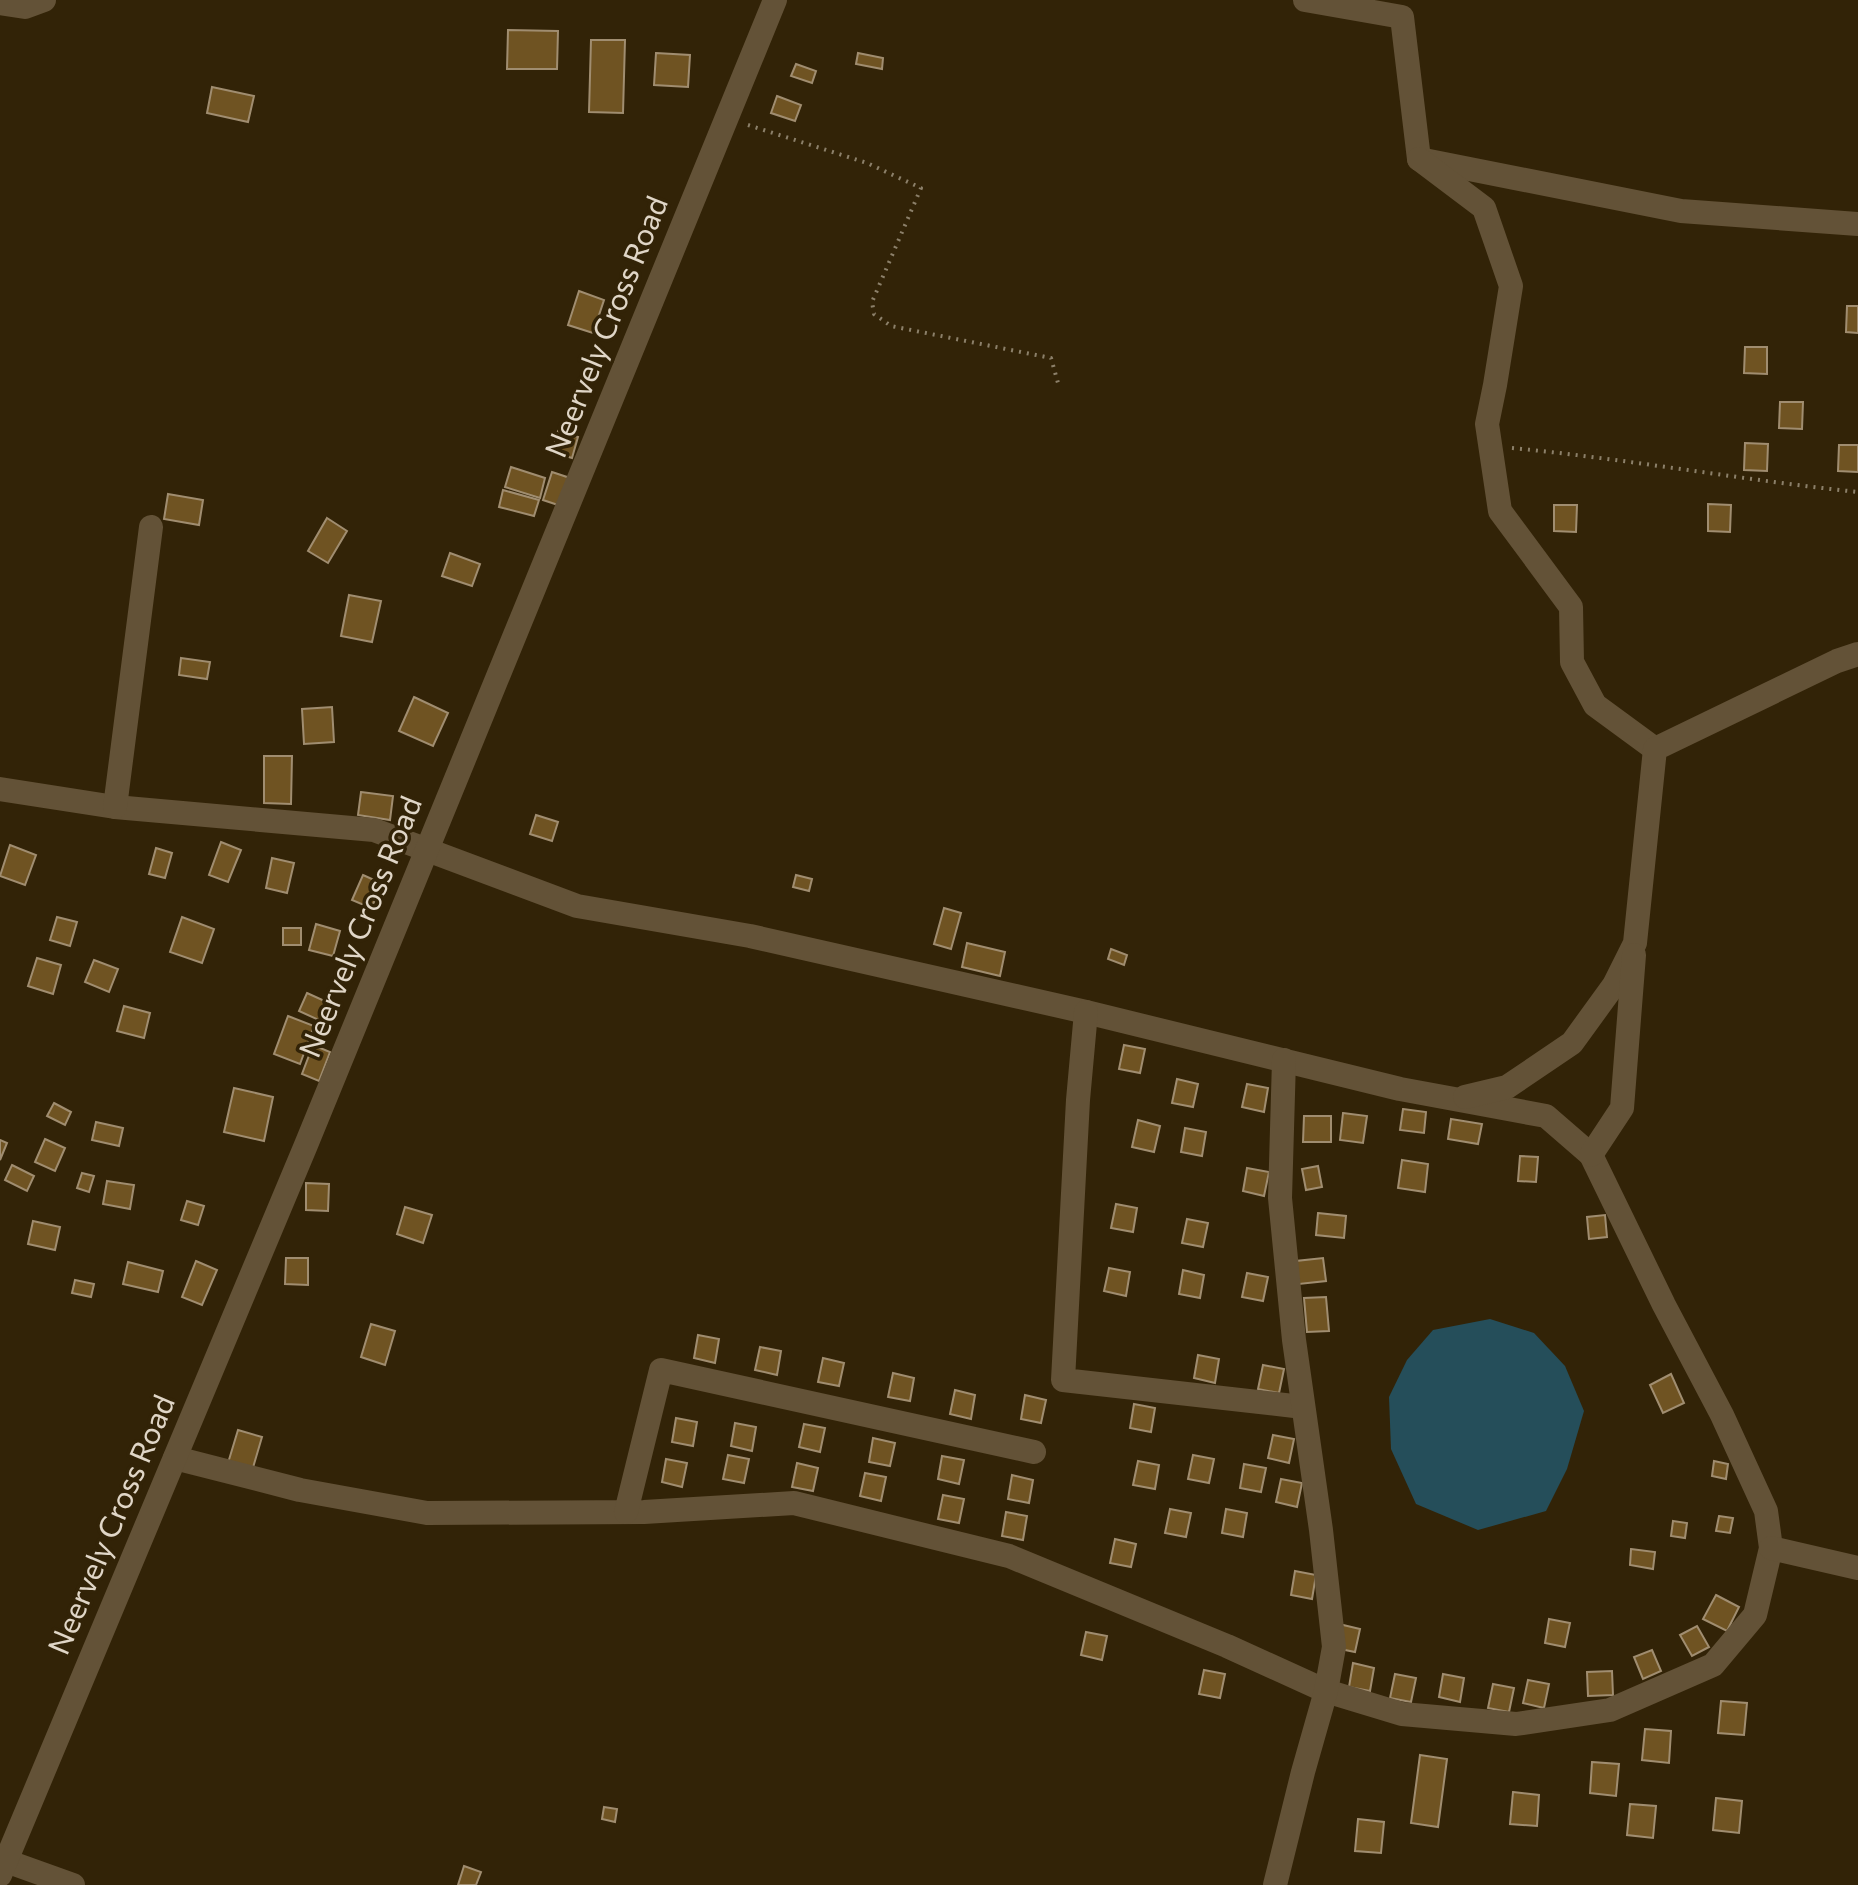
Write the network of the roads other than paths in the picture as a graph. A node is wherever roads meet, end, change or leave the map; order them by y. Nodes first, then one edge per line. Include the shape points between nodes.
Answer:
1 (44, 0) edge
2 (775, 0) edge
3 (1305, 0) edge
4 (0, 3) edge
5 (1419, 159) junction
6 (1858, 224) edge
7 (151, 527) dead end
8 (1858, 654) edge
9 (1655, 749) junction
10 (0, 789) edge
11 (115, 807) junction
12 (427, 849) junction
13 (1635, 943) junction
14 (1086, 1012) junction
15 (1284, 1060) junction
16 (1455, 1099) junction
17 (1591, 1155) junction
18 (1303, 1407) junction
19 (1034, 1452) dead end
20 (175, 1458) junction
21 (626, 1512) junction
22 (1771, 1548) junction
23 (1858, 1568) edge
24 (1326, 1691) junction
25 (3, 1868) edge
26 (73, 1885) edge
27 (1275, 1885) edge

1 - 4 street via 25,7
2 - 12 street, Neervely Cross Road
3 - 5 street via 1402,17
5 - 6 street via 1681,211
5 - 9 street via 1484,208 1511,286 1487,424 1500,511 1571,607 1572,662 1595,705
7 - 11 street
8 - 9 street
9 - 13 street
10 - 11 street
11 - 12 street via 374,830
12 - 14 street via 577,906 750,936
12 - 20 street, Neervely Cross Road
13 - 16 street via 1614,985 1572,1043 1507,1087
13 - 17 street via 1622,1108
14 - 15 street
14 - 18 street via 1063,1380
15 - 16 street
15 - 18 street via 1280,1198
16 - 17 street via 1546,1116
17 - 22 street via 1766,1511
18 - 24 street via 1334,1647
19 - 21 street via 661,1370
20 - 21 street via 300,1490 427,1513
20 - 25 street, Neervely Cross Road
21 - 24 street via 794,1503 1009,1556
22 - 23 street
22 - 24 street via 1755,1615 1713,1665 1610,1710 1516,1724 1402,1714
24 - 27 street
25 - 26 street

